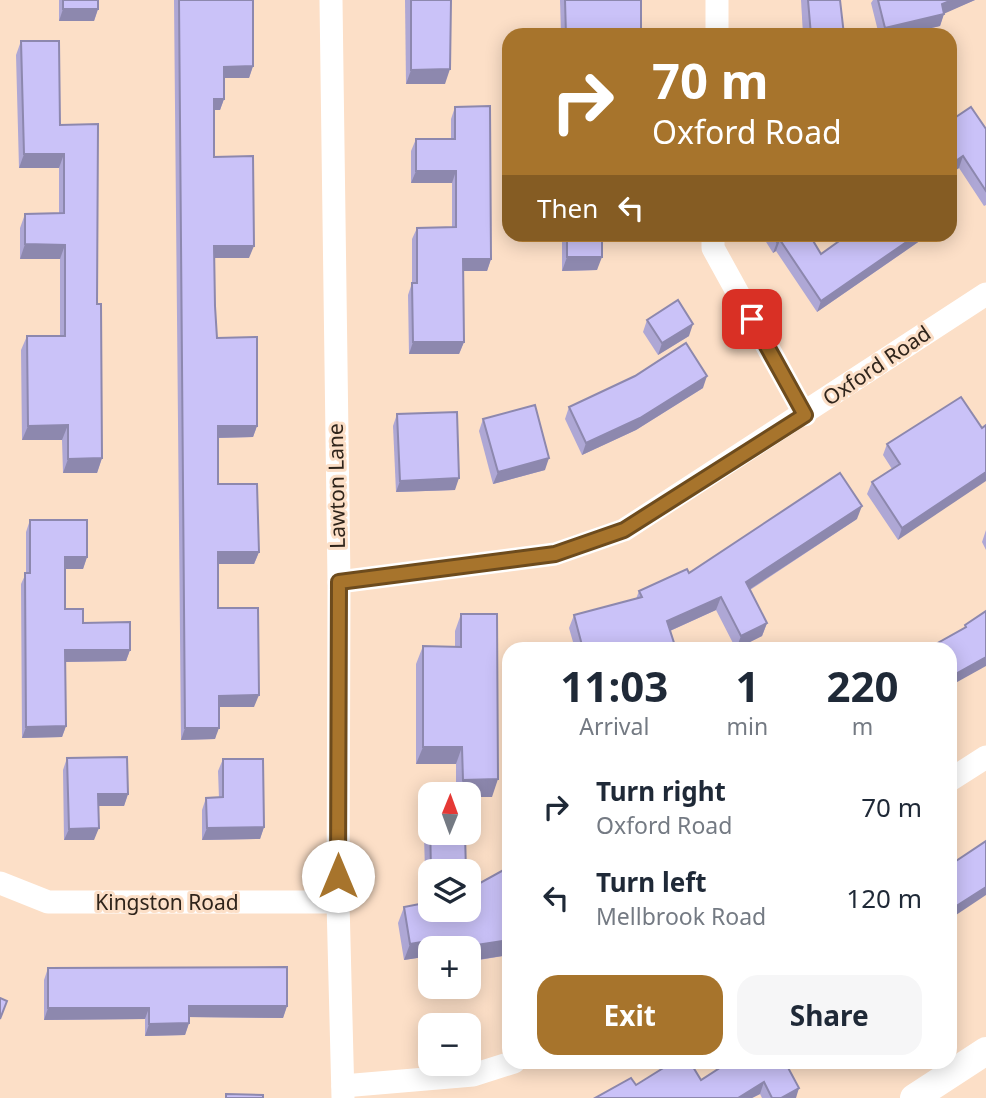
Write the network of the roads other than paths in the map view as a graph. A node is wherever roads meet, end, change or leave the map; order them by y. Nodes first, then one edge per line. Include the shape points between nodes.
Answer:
1 (331, 0) edge
2 (718, 0) edge
3 (717, 28) edge
4 (713, 242) edge
5 (986, 294) edge
6 (805, 415) junction
7 (339, 582) junction
8 (986, 757) edge
9 (957, 776) edge
10 (0, 883) edge
11 (338, 902) junction
12 (986, 1051) edge
13 (502, 1066) edge
14 (343, 1092) edge
15 (914, 1098) edge

1 - 7 street, Lawton Lane
2 - 3 street
4 - 6 street
5 - 6 street, Oxford Road
6 - 7 street, Oxford Road via 624,530 555,554
7 - 11 street, Lawton Lane
8 - 9 street
10 - 11 street, Kingston Road via 48,902
11 - 14 street, Lawton Lane
12 - 15 street
13 - 14 street via 473,1075

